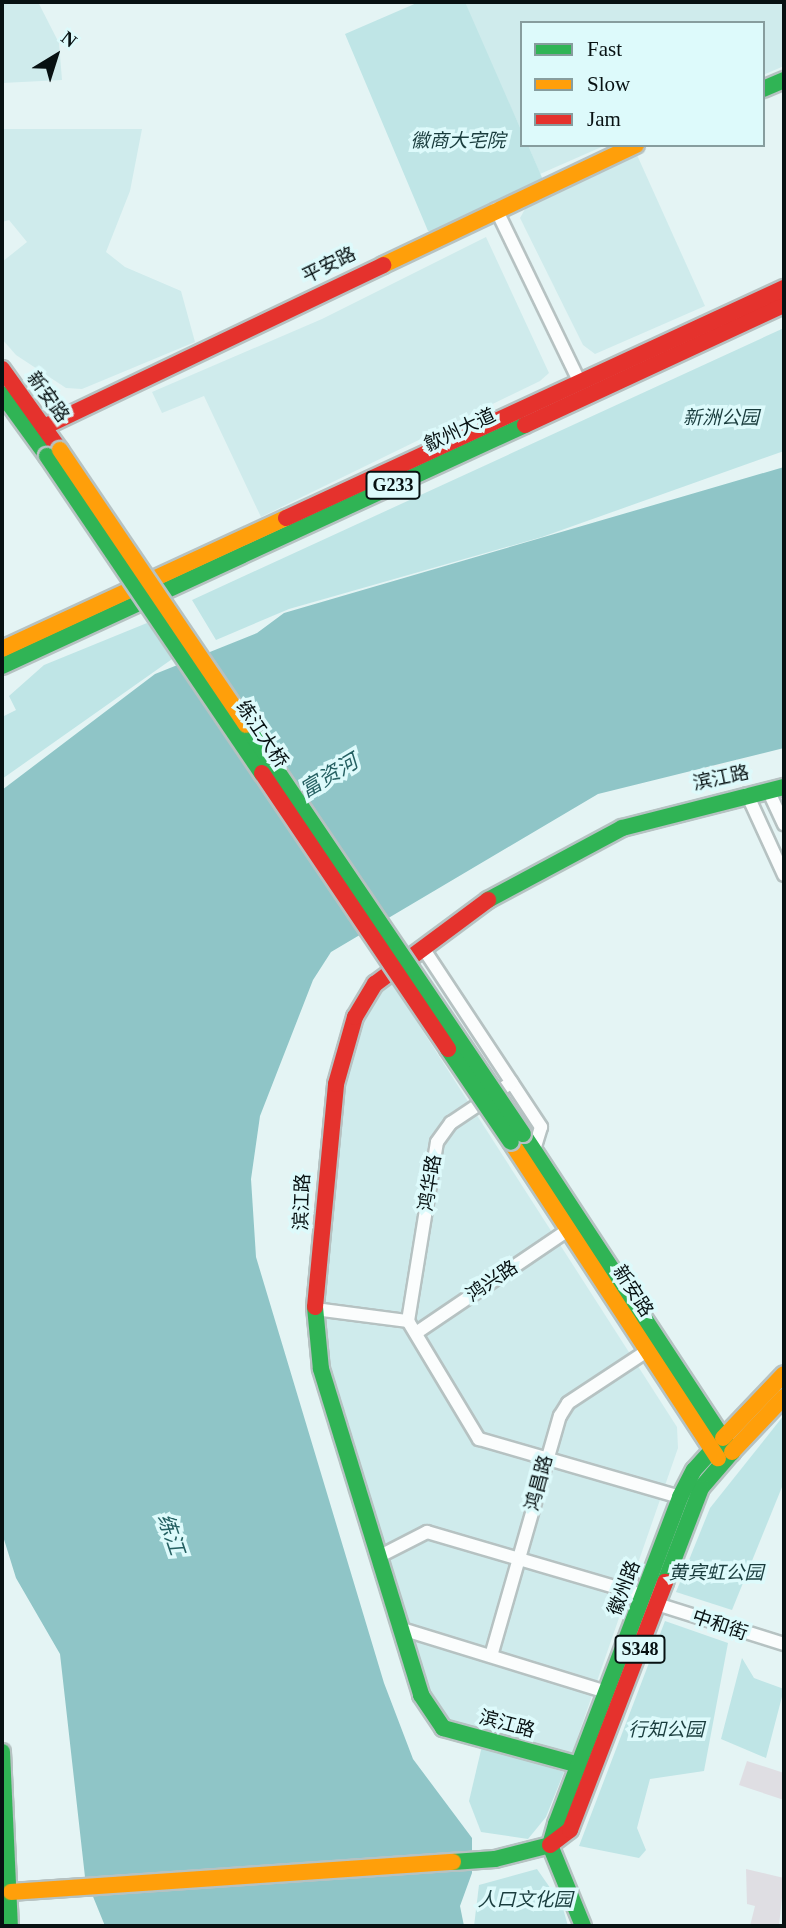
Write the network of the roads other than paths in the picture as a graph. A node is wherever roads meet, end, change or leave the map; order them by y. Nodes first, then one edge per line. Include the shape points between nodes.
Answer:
1 (784, 80) edge
2 (765, 88) edge
3 (631, 147) edge
4 (496, 209) junction
5 (784, 288) edge
6 (784, 305) edge
7 (2, 369) edge
8 (579, 381) junction
9 (2, 394) edge
10 (44, 427) junction
11 (54, 453) junction
12 (2, 649) edge
13 (2, 666) edge
14 (776, 788) edge
15 (747, 794) junction
16 (784, 825) edge
17 (784, 876) edge
18 (425, 951) junction
19 (512, 1082) junction
20 (517, 1138) junction
21 (534, 1150) junction
22 (568, 1230) junction
23 (315, 1308) junction
24 (408, 1321) junction
25 (416, 1333) junction
26 (647, 1350) junction
27 (784, 1374) edge
28 (784, 1397) edge
29 (722, 1450) junction
30 (547, 1459) junction
31 (680, 1497) junction
32 (380, 1556) junction
33 (518, 1559) junction
34 (650, 1599) junction
35 (402, 1629) junction
36 (784, 1644) edge
37 (491, 1657) junction
38 (607, 1692) junction
39 (2, 1752) edge
40 (579, 1765) junction
41 (550, 1845) junction
42 (5, 1852) edge
43 (19, 1891) junction
44 (10, 1926) edge
45 (583, 1926) edge

1 - 2 main road
3 - 4 main road, 平安路
4 - 8 street
4 - 10 main road, 平安路
5 - 8 main road, 歙州大道 / G233
6 - 13 main road, 歙州大道 / G233
7 - 10 main road, 新安路
8 - 12 main road, 歙州大道 / G233
9 - 11 main road, 新安路
10 - 11 main road, 新安路
11 - 20 main road, 练江大桥, bridge
14 - 15 main road, 滨江路
14 - 16 street
15 - 17 street
15 - 18 main road, 滨江路 via 647,819 571,850 492,897
18 - 19 street
18 - 23 main road, 滨江路 via 375,984 346,1044 327,1139
19 - 21 street via 541,1127
19 - 24 street, 鸿华路 via 451,1123 437,1142
20 - 21 main road, 新安路
20 - 22 main road, 新安路
21 - 29 main road, 新安路
22 - 25 street, 鸿兴路
22 - 26 main road, 新安路
23 - 24 street
23 - 32 main road, 滨江路 via 321,1369
24 - 25 street
25 - 30 street via 479,1439
26 - 29 main road, 新安路
26 - 30 street, 鸿昌路 via 568,1403
27 - 29 main road, 徽州路
28 - 29 main road, 徽州路
29 - 31 main road, 徽州路 / S348
29 - 34 main road, 徽州路 / S348
30 - 31 street
30 - 33 street, 鸿昌路
31 - 34 main road, 徽州路 / S348
32 - 33 street, 中和街 via 427,1532
32 - 35 main road, 滨江路
33 - 34 street, 中和街
33 - 37 street, 鸿昌路
34 - 36 street, 中和街
34 - 38 main road, 徽州路 / S348
34 - 41 main road, 徽州路 / S348 via 570,1830
35 - 37 street
35 - 40 main road, 滨江路 via 421,1695 438,1724
37 - 38 street
38 - 40 main road, 徽州路 / S348
39 - 42 main road
40 - 41 main road, 徽州路 / S348
41 - 43 main road via 495,1859
41 - 45 main road
42 - 43 main road
43 - 44 main road

